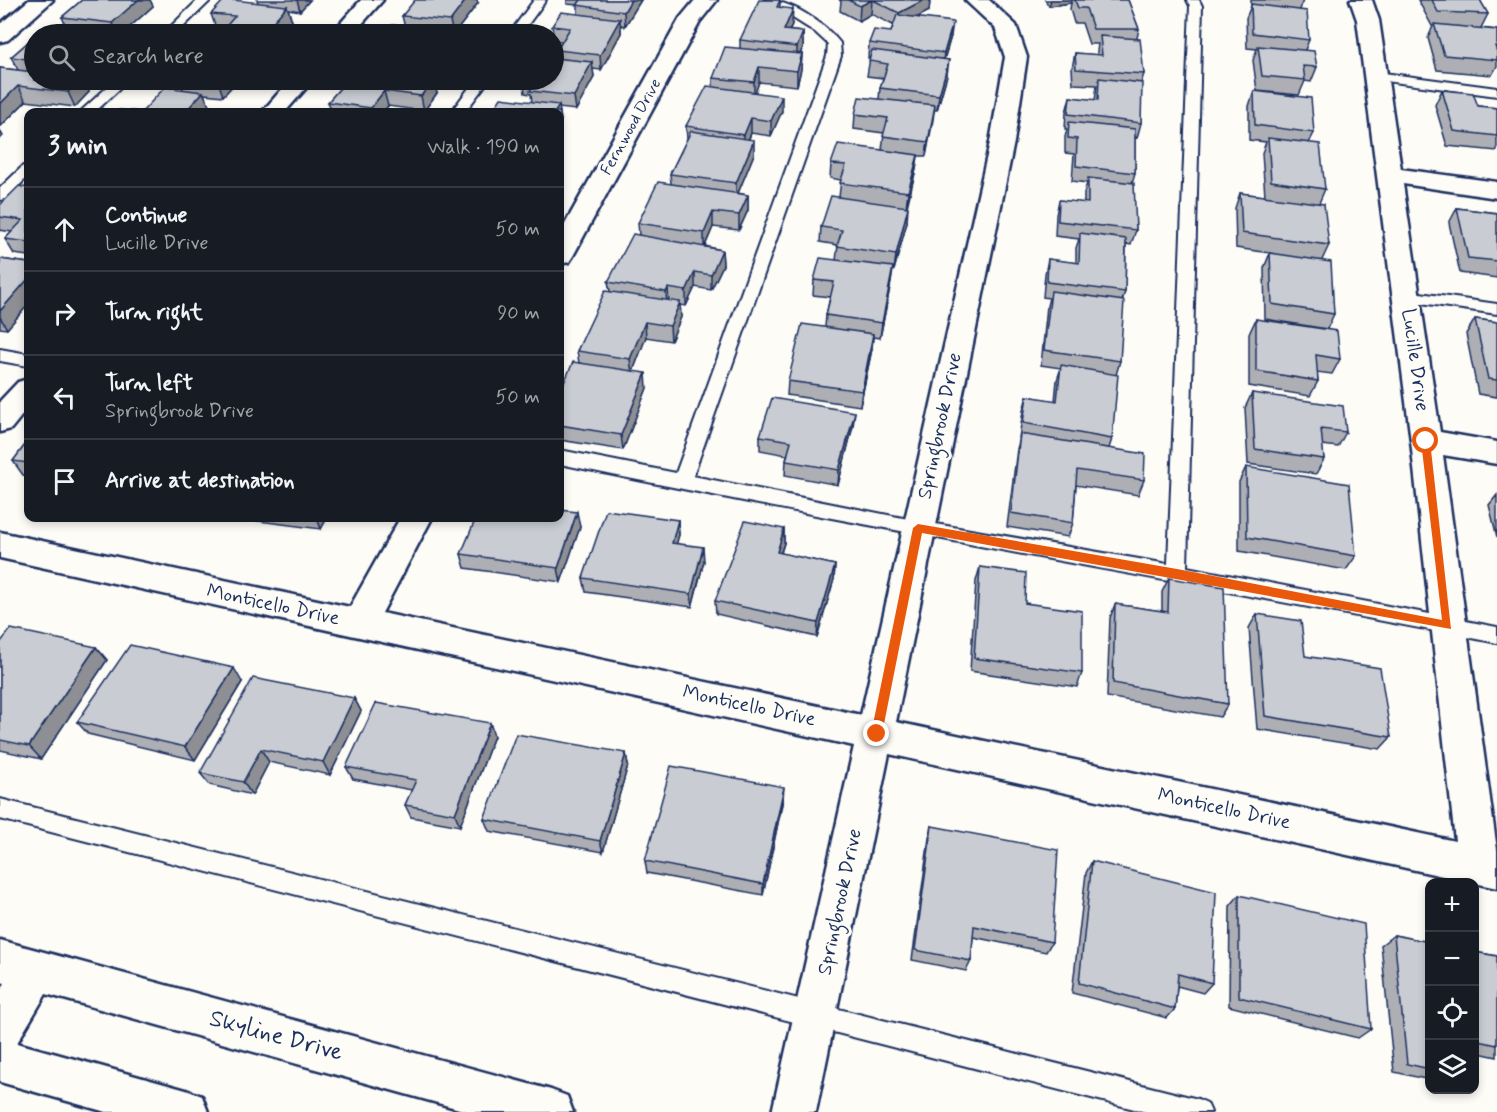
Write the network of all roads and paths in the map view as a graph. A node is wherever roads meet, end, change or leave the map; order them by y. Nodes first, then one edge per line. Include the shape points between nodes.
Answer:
1 (42, 0) edge
2 (205, 0) edge
3 (372, 0) edge
4 (540, 0) edge
5 (706, 0) edge
6 (770, 0) edge
7 (976, 0) edge
8 (1193, 0) edge
9 (1361, 0) edge
10 (180, 24) edge
11 (351, 24) edge
12 (522, 24) edge
13 (0, 35) edge
14 (1376, 76) junction
15 (111, 90) edge
16 (293, 90) edge
17 (474, 90) edge
18 (1497, 92) edge
19 (91, 108) edge
20 (277, 108) edge
21 (461, 108) edge
22 (24, 173) edge
23 (1389, 175) junction
24 (1497, 190) edge
25 (0, 196) edge
26 (564, 249) edge
27 (1406, 296) junction
28 (1497, 309) edge
29 (0, 355) edge
30 (24, 359) edge
31 (24, 394) edge
32 (0, 421) edge
33 (1426, 441) junction
34 (1497, 453) edge
35 (564, 458) edge
36 (682, 481) junction
37 (414, 522) edge
38 (918, 528) junction
39 (0, 545) edge
40 (1177, 573) junction
41 (359, 623) junction
42 (1448, 626) junction
43 (1497, 635) edge
44 (877, 734) junction
45 (0, 809) edge
46 (1487, 867) edge
47 (18, 966) edge
48 (814, 1016) junction
49 (0, 1031) edge
50 (0, 1060) edge
51 (186, 1112) edge
52 (551, 1112) edge
53 (794, 1112) edge
54 (1198, 1112) edge

1 - 13 street
2 - 10 lane
3 - 11 street
4 - 12 lane
5 - 26 street, Fernwood Drive via 691,18
6 - 36 lane via 820,29 834,43 834,56
7 - 38 street, Springbrook Drive via 1005,25 1016,57 1002,142
8 - 40 lane via 1196,6
9 - 14 street, Lucille Drive
14 - 18 lane
14 - 23 street, Lucille Drive
15 - 19 lane
16 - 20 street
17 - 21 lane
22 - 25 lane
23 - 24 street
23 - 27 street, Lucille Drive
27 - 28 lane
27 - 33 street, Lucille Drive
29 - 30 lane
31 - 32 street
33 - 34 street
33 - 42 street, Lucille Drive
35 - 36 lane
36 - 38 lane
37 - 41 street
38 - 40 lane
38 - 44 street, Springbrook Drive
39 - 41 street, Monticello Drive
40 - 42 lane
41 - 44 street, Monticello Drive
42 - 43 lane
42 - 46 street, Lucille Drive
44 - 46 street, Monticello Drive
44 - 48 street, Springbrook Drive
45 - 48 lane
47 - 49 street
47 - 52 street, Skyline Drive
48 - 53 street, Springbrook Drive
48 - 54 lane
50 - 51 street

